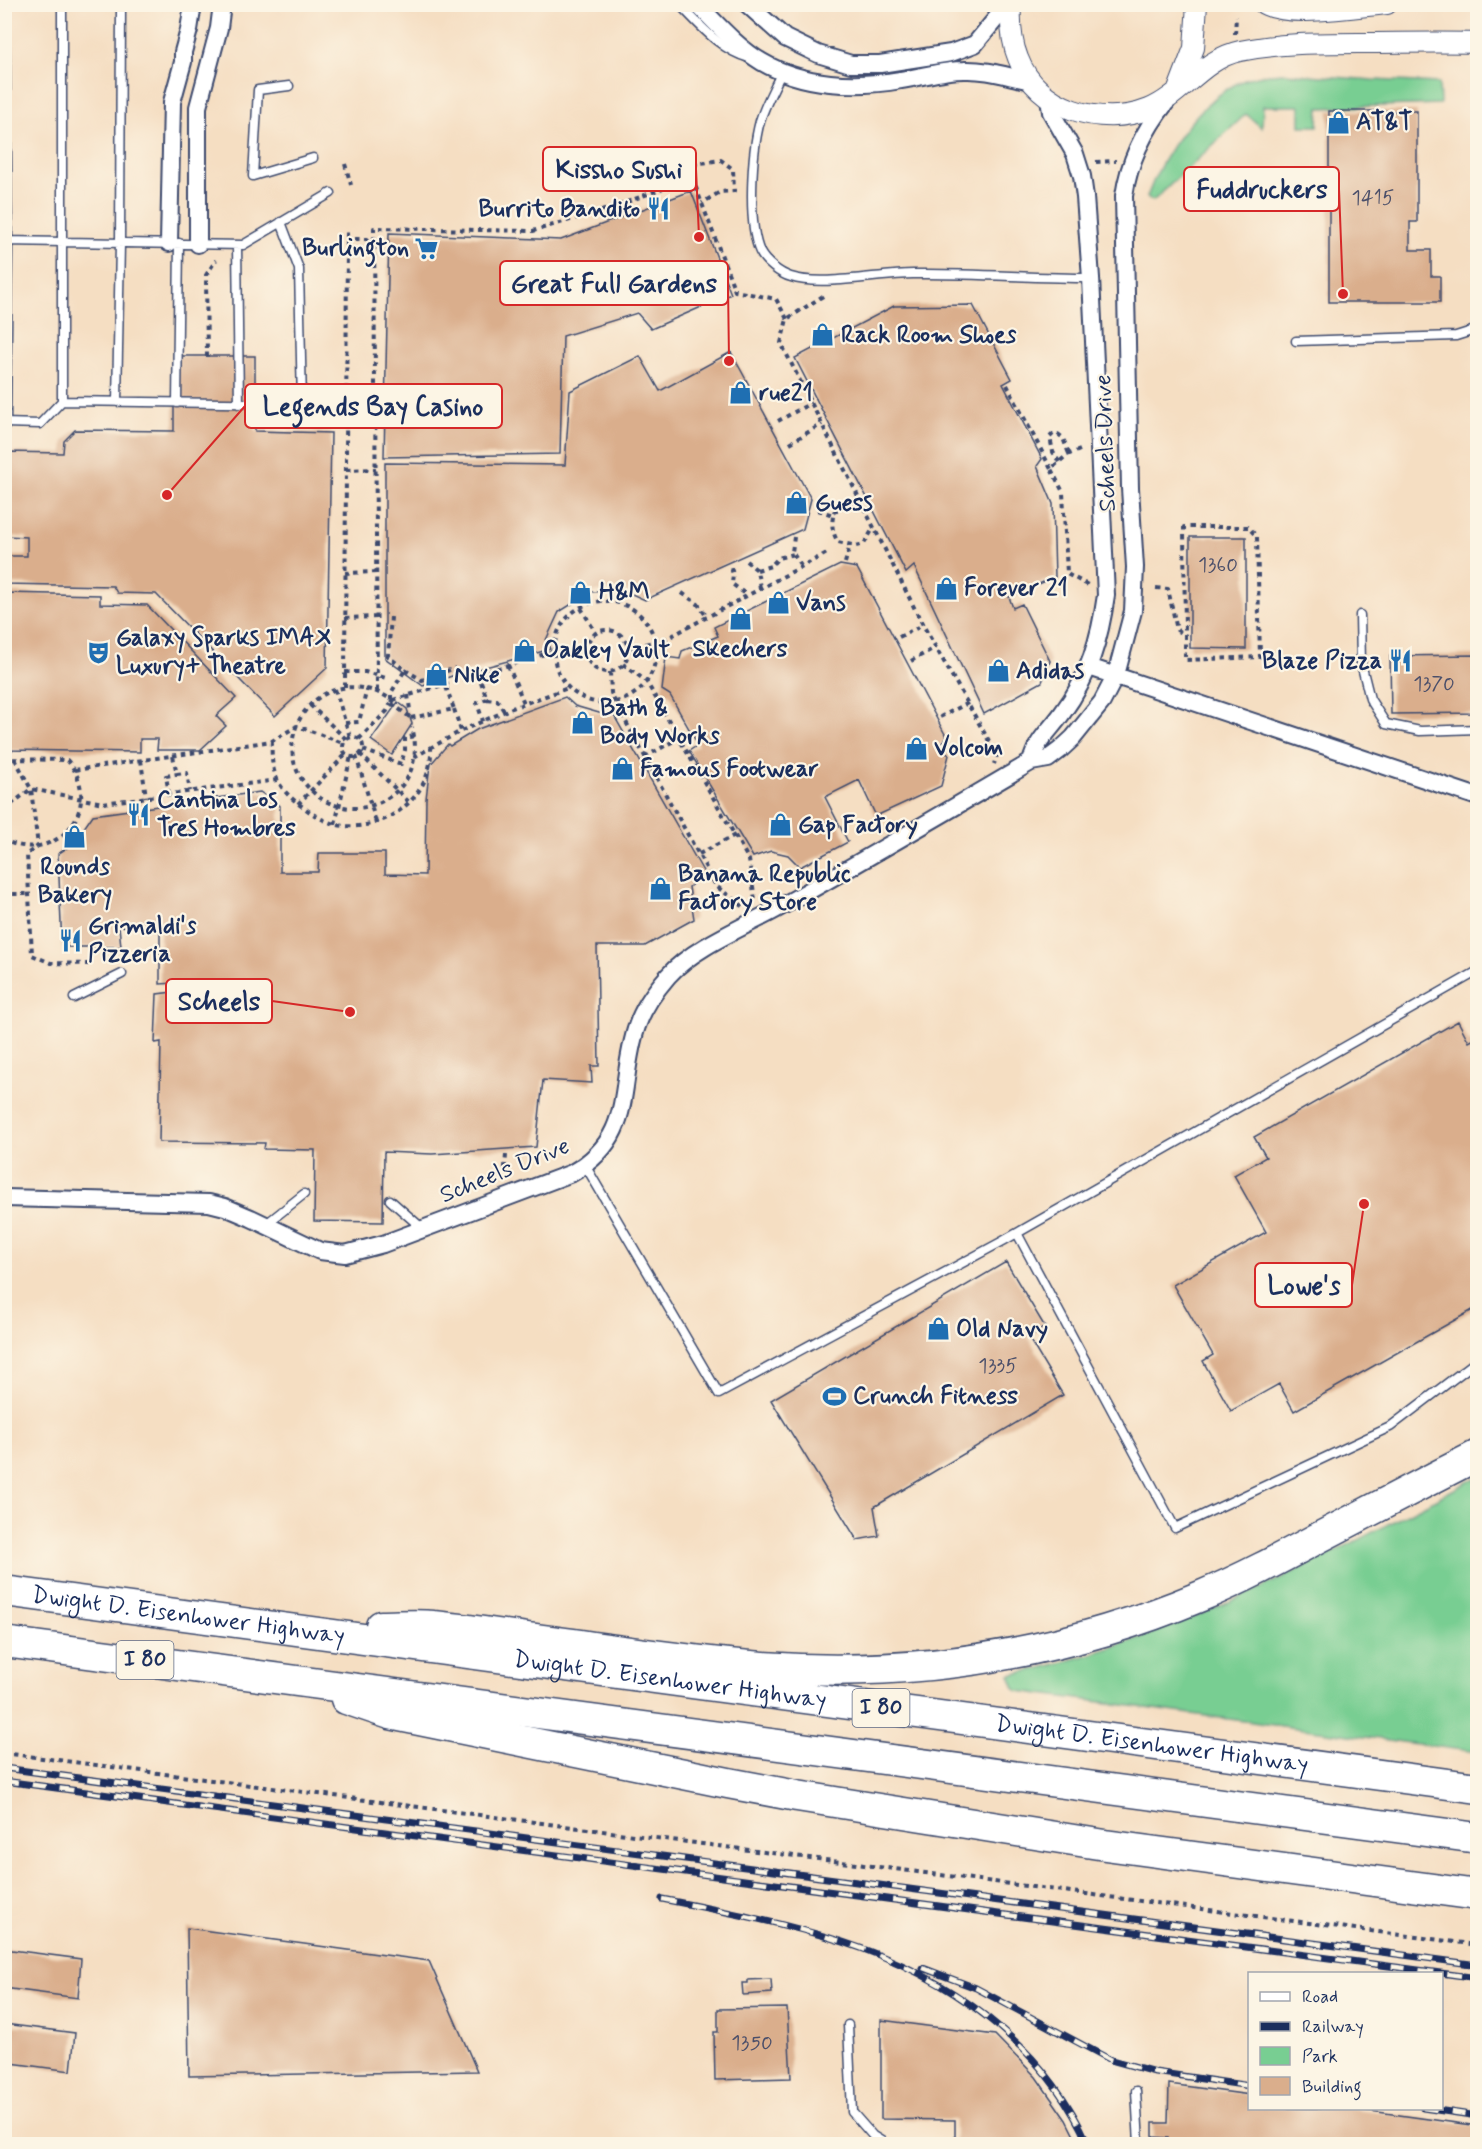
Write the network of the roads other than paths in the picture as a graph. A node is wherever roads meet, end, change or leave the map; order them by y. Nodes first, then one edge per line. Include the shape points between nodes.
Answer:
1 (6, 4) edge
2 (62, 4) edge
3 (121, 4) edge
4 (193, 4) edge
5 (222, 4) edge
6 (679, 4) edge
7 (697, 4) edge
8 (747, 4) edge
9 (1010, 4) edge
10 (1197, 4) edge
11 (1264, 4) edge
12 (1387, 4) edge
13 (1478, 43) edge
14 (763, 63) junction
15 (782, 70) junction
16 (1032, 81) junction
17 (289, 86) dead end
18 (1175, 91) junction
19 (1049, 98) junction
20 (313, 158) dead end
21 (331, 193) dead end
22 (281, 222) junction
23 (6, 242) edge
24 (62, 242) junction
25 (120, 243) junction
26 (174, 243) junction
27 (198, 244) junction
28 (237, 244) junction
29 (1091, 278) junction
30 (1478, 329) edge
31 (1296, 341) dead end
32 (62, 401) junction
33 (117, 402) junction
34 (177, 403) junction
35 (239, 404) junction
36 (5, 423) edge
37 (1360, 615) dead end
38 (1089, 667) junction
39 (1116, 675) junction
40 (1478, 729) edge
41 (1031, 762) junction
42 (1478, 797) edge
43 (1478, 971) edge
44 (122, 974) dead end
45 (74, 998) dead end
46 (585, 1166) junction
47 (304, 1194) dead end
48 (4, 1198) edge
49 (390, 1200) dead end
50 (265, 1225) junction
51 (423, 1229) junction
52 (1017, 1233) junction
53 (1478, 1360) edge
54 (1478, 1455) edge
55 (4, 1591) edge
56 (284, 1628) junction
57 (4, 1642) edge
58 (285, 1678) junction
59 (1478, 1788) edge
60 (1478, 1838) edge
61 (1478, 1895) edge
62 (848, 2025) dead end
63 (1136, 2091) dead end
64 (886, 2145) edge
65 (1139, 2145) edge

1 - 23 lane
2 - 24 lane
3 - 25 lane
4 - 26 street via 172,102
5 - 27 street via 198,107
6 - 14 lane via 734,54
7 - 14 street
8 - 9 street via 785,38 818,54 851,64 880,64 951,53 975,44
9 - 16 street via 1010,26 1018,59
10 - 18 street via 1194,48
11 - 12 street via 1296,11
13 - 18 street via 1291,44 1240,51 1221,57
14 - 15 street
15 - 16 street via 810,80 849,84 899,81 964,70
15 - 29 lane via 760,121 752,165 756,240 772,267 807,281 915,274
16 - 19 street
17 - 20 lane via 258,90 253,176
18 - 19 street via 1141,112 1100,117 1065,108
18 - 39 street, Scheels Drive via 1136,149 1124,196 1135,588 1130,627
19 - 29 street, Scheels Drive via 1051,112 1070,141 1082,176
21 - 22 lane
22 - 28 lane
22 - 35 lane via 299,269 302,404
23 - 24 lane
23 - 36 lane
24 - 25 lane
24 - 32 lane
25 - 26 lane
25 - 33 lane
26 - 27 lane
26 - 34 lane
27 - 28 lane
28 - 35 lane
29 - 38 street, Scheels Drive via 1106,595 1100,635
30 - 31 lane via 1456,336
32 - 33 lane
32 - 36 lane via 40,424
33 - 34 lane
34 - 35 lane
37 - 40 lane via 1361,663 1370,699 1386,724 1420,731
38 - 39 street
38 - 41 street, Scheels Drive via 1063,713 1035,747
39 - 41 street, Scheels Drive via 1102,702 1073,738 1048,759
39 - 42 street
41 - 46 street, Scheels Drive via 715,942 669,975 651,998 636,1029 624,1100 613,1134
43 - 52 lane
44 - 45 lane
46 - 51 street, Scheels Drive
46 - 52 lane via 719,1394
47 - 50 lane
48 - 50 street, Scheels Drive via 209,1203
49 - 51 lane
50 - 51 street, Scheels Drive via 320,1251 345,1254
52 - 53 lane via 1174,1528 1390,1427
54 - 56 highway via 1202,1596 1095,1634 955,1664 831,1670 763,1667 431,1625
55 - 56 highway, Dwight D. Eisenhower Highway / I 80
56 - 59 highway, Dwight D. Eisenhower Highway / I 80
57 - 58 highway, Dwight D. Eisenhower Highway / I 80
58 - 60 highway, Dwight D. Eisenhower Highway / I 80
58 - 61 highway via 390,1714 728,1784 1105,1845
62 - 64 lane via 852,2112
63 - 65 lane

